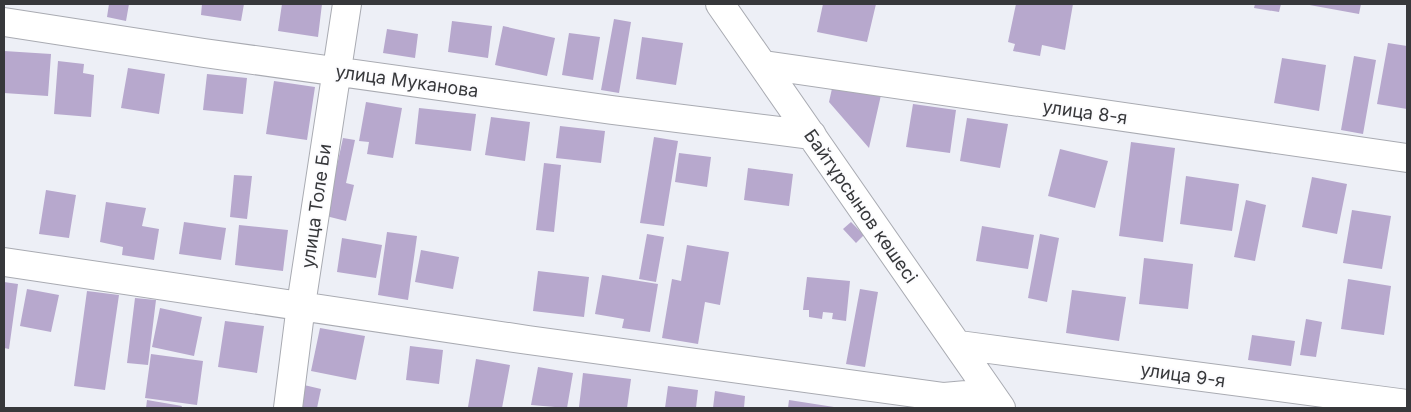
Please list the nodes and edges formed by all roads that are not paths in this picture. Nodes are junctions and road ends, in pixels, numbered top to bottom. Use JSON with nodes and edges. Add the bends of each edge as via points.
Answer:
{"nodes":[{"id":1,"x":347,"y":4,"type":"edge"},
{"id":2,"x":720,"y":4,"type":"edge"},
{"id":3,"x":4,"y":22,"type":"edge"},
{"id":4,"x":764,"y":65,"type":"junction"},
{"id":5,"x":336,"y":71,"type":"junction"},
{"id":6,"x":812,"y":135,"type":"junction"},
{"id":7,"x":1407,"y":158,"type":"edge"},
{"id":8,"x":4,"y":262,"type":"edge"},
{"id":9,"x":301,"y":305,"type":"junction"},
{"id":10,"x":959,"y":345,"type":"junction"},
{"id":11,"x":995,"y":401,"type":"edge"},
{"id":12,"x":1407,"y":404,"type":"edge"},
{"id":13,"x":288,"y":408,"type":"edge"}],
"edges":[{"from":1,"to":5,"type":"street","name":"улица Толе Би"},
{"from":2,"to":4,"type":"street","name":"Байтұрсынов көшесі"},
{"from":3,"to":5,"type":"street","name":"улица Муканова"},
{"from":4,"to":6,"type":"street","name":"Байтұрсынов көшесі"},
{"from":4,"to":7,"type":"street","name":"улица 8-я"},
{"from":5,"to":6,"type":"street","name":"улица Муканова"},
{"from":5,"to":9,"type":"street","name":"улица Толе Би"},
{"from":6,"to":10,"type":"street","name":"Байтұрсынов көшесі"},
{"from":8,"to":9,"type":"street"},
{"from":9,"to":11,"type":"street","via":[[547,343],[944,397]]},
{"from":9,"to":13,"type":"street","name":"улица Толе Би"},
{"from":10,"to":11,"type":"street","name":"Байтұрсынов көшесі"},
{"from":10,"to":12,"type":"street","name":"улица 9-я"}]}
